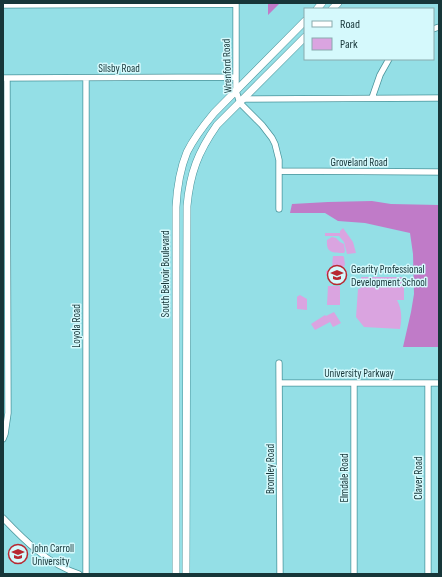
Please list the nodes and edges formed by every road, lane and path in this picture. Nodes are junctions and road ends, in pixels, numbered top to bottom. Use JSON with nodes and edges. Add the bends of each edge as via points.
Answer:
{"nodes":[{"id":1,"x":236,"y":3,"type":"edge"},
{"id":2,"x":3,"y":4,"type":"edge"},
{"id":3,"x":304,"y":22,"type":"edge"},
{"id":4,"x":304,"y":38,"type":"edge"},
{"id":5,"x":388,"y":60,"type":"edge"},
{"id":6,"x":236,"y":77,"type":"junction"},
{"id":7,"x":5,"y":78,"type":"edge"},
{"id":8,"x":86,"y":78,"type":"junction"},
{"id":9,"x":236,"y":91,"type":"junction"},
{"id":10,"x":372,"y":98,"type":"junction"},
{"id":11,"x":439,"y":98,"type":"edge"},
{"id":12,"x":242,"y":101,"type":"junction"},
{"id":13,"x":280,"y":172,"type":"junction"},
{"id":14,"x":439,"y":172,"type":"edge"},
{"id":15,"x":279,"y":209,"type":"dead end"},
{"id":16,"x":176,"y":332,"type":"junction"},
{"id":17,"x":186,"y":332,"type":"junction"},
{"id":18,"x":279,"y":363,"type":"dead end"},
{"id":19,"x":280,"y":383,"type":"junction"},
{"id":20,"x":354,"y":383,"type":"junction"},
{"id":21,"x":428,"y":383,"type":"junction"},
{"id":22,"x":439,"y":383,"type":"edge"},
{"id":23,"x":3,"y":439,"type":"edge"},
{"id":24,"x":3,"y":518,"type":"edge"},
{"id":25,"x":79,"y":574,"type":"edge"},
{"id":26,"x":86,"y":574,"type":"edge"},
{"id":27,"x":176,"y":574,"type":"edge"},
{"id":28,"x":186,"y":574,"type":"edge"},
{"id":29,"x":280,"y":574,"type":"edge"},
{"id":30,"x":354,"y":574,"type":"edge"},
{"id":31,"x":428,"y":574,"type":"edge"}],
"edges":[{"from":1,"to":2,"type":"street"},
{"from":1,"to":6,"type":"street","name":"Wrenford Road"},
{"from":3,"to":9,"type":"street","name":"South Belvoir Boulevard"},
{"from":4,"to":12,"type":"street","name":"South Belvoir Boulevard"},
{"from":5,"to":10,"type":"street"},
{"from":6,"to":8,"type":"street","name":"Silsby Road"},
{"from":6,"to":9,"type":"street","name":"Wrenford Road"},
{"from":7,"to":8,"type":"street","name":"Silsby Road"},
{"from":7,"to":23,"type":"street","via":[[8,413]]},
{"from":8,"to":26,"type":"street","name":"Loyola Road"},
{"from":9,"to":12,"type":"street","name":"Wrenford Road"},
{"from":9,"to":16,"type":"street","name":"South Belvoir Boulevard","via":[[201,129],[188,152],[177,186]]},
{"from":10,"to":11,"type":"street"},
{"from":10,"to":12,"type":"street"},
{"from":12,"to":13,"type":"street","name":"Wrenford Road","via":[[272,138],[279,157]]},
{"from":12,"to":17,"type":"street","name":"South Belvoir Boulevard","via":[[217,125],[208,138],[190,179],[187,206]]},
{"from":13,"to":14,"type":"street","name":"Groveland Road"},
{"from":13,"to":15,"type":"street","name":"Wrenford Road"},
{"from":16,"to":17,"type":"street"},
{"from":16,"to":27,"type":"street","name":"South Belvoir Boulevard"},
{"from":17,"to":28,"type":"street","name":"South Belvoir Boulevard"},
{"from":18,"to":19,"type":"street","name":"Bromley Road"},
{"from":19,"to":20,"type":"street","name":"University Parkway"},
{"from":19,"to":29,"type":"street","name":"Bromley Road"},
{"from":20,"to":21,"type":"street","name":"University Parkway"},
{"from":20,"to":30,"type":"street","name":"Elmdale Road"},
{"from":21,"to":22,"type":"street","name":"University Parkway"},
{"from":21,"to":31,"type":"street","name":"Claver Road"},
{"from":24,"to":25,"type":"street","via":[[22,539],[41,554]]}]}
